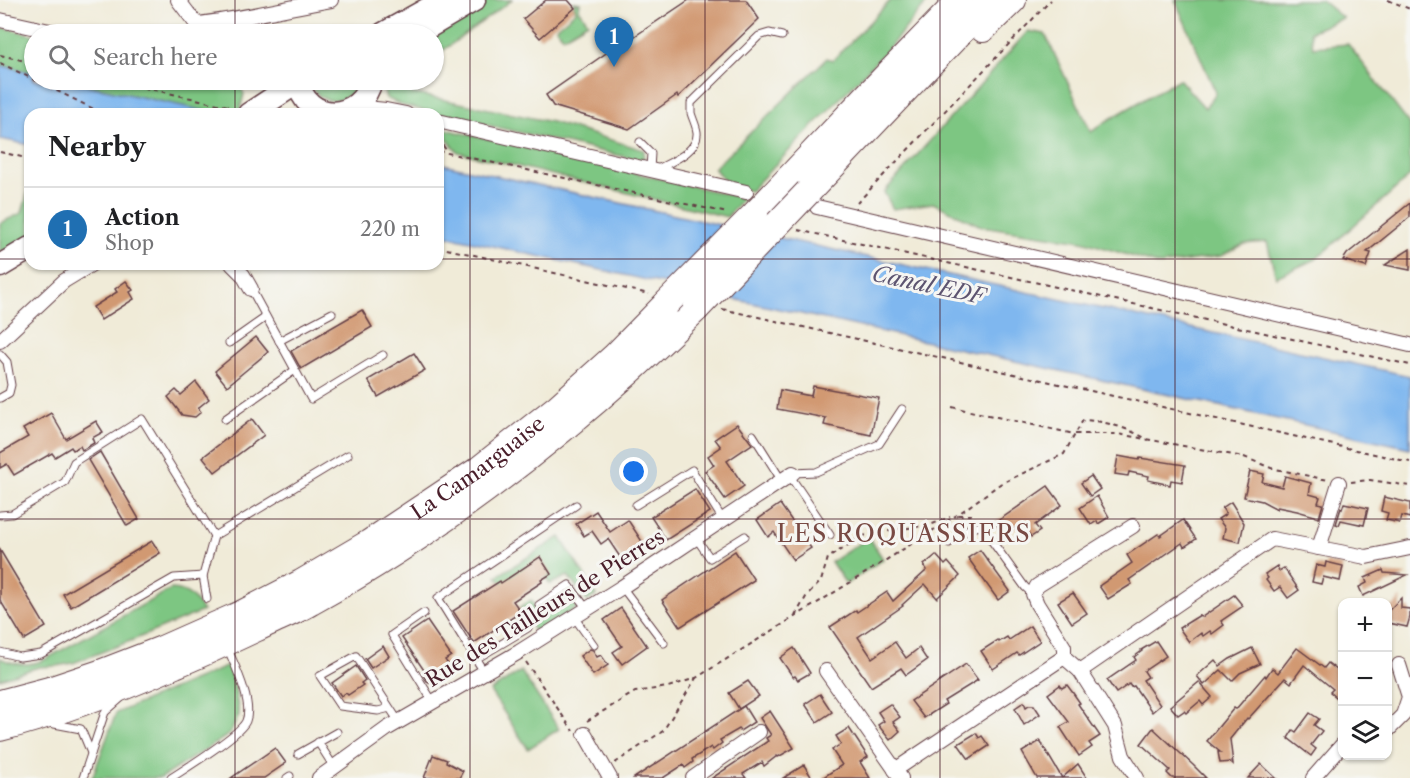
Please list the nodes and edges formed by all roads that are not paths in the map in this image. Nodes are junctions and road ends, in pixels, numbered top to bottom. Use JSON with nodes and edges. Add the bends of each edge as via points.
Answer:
{"nodes":[{"id":1,"x":178,"y":0,"type":"edge"},
{"id":2,"x":331,"y":0,"type":"edge"},
{"id":3,"x":444,"y":0,"type":"edge"},
{"id":4,"x":474,"y":0,"type":"edge"},
{"id":5,"x":937,"y":0,"type":"edge"},
{"id":6,"x":960,"y":0,"type":"edge"},
{"id":7,"x":991,"y":0,"type":"edge"},
{"id":8,"x":1013,"y":0,"type":"edge"},
{"id":9,"x":0,"y":20,"type":"edge"},
{"id":10,"x":196,"y":24,"type":"edge"},
{"id":11,"x":217,"y":24,"type":"edge"},
{"id":12,"x":401,"y":24,"type":"edge"},
{"id":13,"x":432,"y":24,"type":"edge"},
{"id":14,"x":24,"y":25,"type":"edge"},
{"id":15,"x":782,"y":36,"type":"dead end"},
{"id":16,"x":368,"y":90,"type":"edge"},
{"id":17,"x":375,"y":90,"type":"edge"},
{"id":18,"x":864,"y":90,"type":"junction"},
{"id":19,"x":291,"y":97,"type":"edge"},
{"id":20,"x":355,"y":107,"type":"joint"},
{"id":21,"x":251,"y":108,"type":"edge"},
{"id":22,"x":314,"y":108,"type":"edge"},
{"id":23,"x":365,"y":108,"type":"edge"},
{"id":24,"x":385,"y":108,"type":"edge"},
{"id":25,"x":444,"y":122,"type":"edge"},
{"id":26,"x":859,"y":138,"type":"junction"},
{"id":27,"x":640,"y":142,"type":"dead end"},
{"id":28,"x":653,"y":170,"type":"junction"},
{"id":29,"x":812,"y":199,"type":"junction"},
{"id":30,"x":746,"y":208,"type":"junction"},
{"id":31,"x":24,"y":245,"type":"edge"},
{"id":32,"x":24,"y":252,"type":"edge"},
{"id":33,"x":0,"y":259,"type":"edge"},
{"id":34,"x":24,"y":264,"type":"edge"},
{"id":35,"x":0,"y":266,"type":"edge"},
{"id":36,"x":82,"y":270,"type":"edge"},
{"id":37,"x":238,"y":270,"type":"edge"},
{"id":38,"x":0,"y":278,"type":"edge"},
{"id":39,"x":251,"y":289,"type":"joint"},
{"id":40,"x":658,"y":299,"type":"junction"},
{"id":41,"x":332,"y":313,"type":"dead end"},
{"id":42,"x":266,"y":317,"type":"junction"},
{"id":43,"x":0,"y":340,"type":"edge"},
{"id":44,"x":279,"y":341,"type":"junction"},
{"id":45,"x":229,"y":343,"type":"dead end"},
{"id":46,"x":1410,"y":345,"type":"edge"},
{"id":47,"x":0,"y":354,"type":"edge"},
{"id":48,"x":383,"y":355,"type":"dead end"},
{"id":49,"x":295,"y":370,"type":"junction"},
{"id":50,"x":0,"y":398,"type":"edge"},
{"id":51,"x":902,"y":409,"type":"dead end"},
{"id":52,"x":225,"y":419,"type":"dead end"},
{"id":53,"x":753,"y":435,"type":"dead end"},
{"id":54,"x":348,"y":454,"type":"dead end"},
{"id":55,"x":788,"y":476,"type":"junction"},
{"id":56,"x":1339,"y":483,"type":"road end"},
{"id":57,"x":576,"y":505,"type":"dead end"},
{"id":58,"x":636,"y":505,"type":"dead end"},
{"id":59,"x":0,"y":515,"type":"edge"},
{"id":60,"x":723,"y":520,"type":"junction"},
{"id":61,"x":1133,"y":526,"type":"dead end"},
{"id":62,"x":831,"y":535,"type":"dead end"},
{"id":63,"x":214,"y":536,"type":"junction"},
{"id":64,"x":745,"y":536,"type":"dead end"},
{"id":65,"x":696,"y":538,"type":"junction"},
{"id":66,"x":949,"y":543,"type":"dead end"},
{"id":67,"x":1319,"y":548,"type":"junction"},
{"id":68,"x":1410,"y":548,"type":"edge"},
{"id":69,"x":203,"y":576,"type":"junction"},
{"id":70,"x":621,"y":587,"type":"junction"},
{"id":71,"x":1033,"y":594,"type":"junction"},
{"id":72,"x":207,"y":599,"type":"dead end"},
{"id":73,"x":539,"y":605,"type":"dead end"},
{"id":74,"x":586,"y":609,"type":"junction"},
{"id":75,"x":424,"y":613,"type":"dead end"},
{"id":76,"x":574,"y":617,"type":"junction"},
{"id":77,"x":528,"y":628,"type":"dead end"},
{"id":78,"x":664,"y":643,"type":"dead end"},
{"id":79,"x":594,"y":645,"type":"dead end"},
{"id":80,"x":0,"y":652,"type":"edge"},
{"id":81,"x":230,"y":654,"type":"dead end"},
{"id":82,"x":1064,"y":657,"type":"junction"},
{"id":83,"x":476,"y":659,"type":"junction"},
{"id":84,"x":1399,"y":665,"type":"dead end"},
{"id":85,"x":826,"y":671,"type":"dead end"},
{"id":86,"x":1080,"y":671,"type":"junction"},
{"id":87,"x":484,"y":672,"type":"junction"},
{"id":88,"x":141,"y":680,"type":"junction"},
{"id":89,"x":0,"y":694,"type":"edge"},
{"id":90,"x":433,"y":702,"type":"junction"},
{"id":91,"x":0,"y":703,"type":"edge"},
{"id":92,"x":390,"y":708,"type":"junction"},
{"id":93,"x":31,"y":720,"type":"junction"},
{"id":94,"x":399,"y":722,"type":"junction"},
{"id":95,"x":1392,"y":726,"type":"edge"},
{"id":96,"x":0,"y":728,"type":"edge"},
{"id":97,"x":583,"y":729,"type":"road end"},
{"id":98,"x":337,"y":732,"type":"dead end"},
{"id":99,"x":759,"y":732,"type":"dead end"},
{"id":100,"x":318,"y":742,"type":"junction"},
{"id":101,"x":1338,"y":750,"type":"edge"},
{"id":102,"x":92,"y":753,"type":"junction"},
{"id":103,"x":298,"y":754,"type":"dead end"},
{"id":104,"x":334,"y":767,"type":"junction"},
{"id":105,"x":608,"y":774,"type":"edge"},
{"id":106,"x":898,"y":774,"type":"edge"},
{"id":107,"x":83,"y":778,"type":"edge"},
{"id":108,"x":171,"y":778,"type":"edge"},
{"id":109,"x":319,"y":778,"type":"edge"},
{"id":110,"x":693,"y":778,"type":"edge"},
{"id":111,"x":1137,"y":778,"type":"edge"},
{"id":112,"x":1313,"y":778,"type":"edge"}],
"edges":[{"from":1,"to":10,"type":"street"},
{"from":2,"to":11,"type":"street"},
{"from":3,"to":12,"type":"main road"},
{"from":4,"to":13,"type":"main road"},
{"from":5,"to":18,"type":"highway"},
{"from":6,"to":18,"type":"highway"},
{"from":7,"to":26,"type":"highway"},
{"from":8,"to":26,"type":"highway","via":[[964,48]]},
{"from":9,"to":14,"type":"street"},
{"from":15,"to":28,"type":"lane","via":[[759,36],[691,104],[698,136],[693,147]]},
{"from":16,"to":20,"type":"main road"},
{"from":17,"to":24,"type":"street"},
{"from":18,"to":30,"type":"highway","name":"La Camarguaise"},
{"from":19,"to":21,"type":"main road"},
{"from":19,"to":22,"type":"main road"},
{"from":20,"to":23,"type":"street"},
{"from":25,"to":28,"type":"street"},
{"from":26,"to":29,"type":"highway","name":"La Camarguaise"},
{"from":27,"to":28,"type":"lane","via":[[651,153]]},
{"from":28,"to":30,"type":"street"},
{"from":29,"to":46,"type":"street","via":[[847,214]]},
{"from":29,"to":88,"type":"highway","name":"La Camarguaise","bridge":true,"via":[[706,309],[507,474],[440,523],[310,603]]},
{"from":30,"to":40,"type":"highway","name":"La Camarguaise","bridge":true},
{"from":31,"to":33,"type":"street"},
{"from":32,"to":35,"type":"main road"},
{"from":34,"to":38,"type":"main road"},
{"from":36,"to":43,"type":"street","via":[[64,281]]},
{"from":37,"to":39,"type":"street"},
{"from":39,"to":42,"type":"lane"},
{"from":40,"to":89,"type":"highway","via":[[585,370],[512,432],[360,536],[207,619],[77,671]]},
{"from":40,"to":91,"type":"highway","name":"La Camarguaise","via":[[614,357],[540,421],[477,471],[369,543],[241,614],[162,649],[100,673]]},
{"from":41,"to":44,"type":"lane"},
{"from":42,"to":44,"type":"lane"},
{"from":42,"to":45,"type":"lane"},
{"from":44,"to":49,"type":"lane"},
{"from":47,"to":50,"type":"lane","via":[[7,362],[11,385],[9,393]]},
{"from":48,"to":49,"type":"lane","via":[[311,399]]},
{"from":49,"to":52,"type":"lane"},
{"from":51,"to":55,"type":"lane","via":[[879,444],[816,472]]},
{"from":53,"to":55,"type":"lane"},
{"from":54,"to":63,"type":"lane"},
{"from":55,"to":60,"type":"street","name":"Rue des Tailleurs de Pierres"},
{"from":55,"to":62,"type":"lane"},
{"from":56,"to":67,"type":"street"},
{"from":57,"to":83,"type":"lane","via":[[438,598]]},
{"from":58,"to":60,"type":"lane","via":[[692,470]]},
{"from":59,"to":63,"type":"lane","via":[[12,514],[65,482],[74,462],[142,419]]},
{"from":60,"to":65,"type":"street","name":"Rue des Tailleurs de Pierres"},
{"from":61,"to":71,"type":"street","via":[[1037,586]]},
{"from":63,"to":69,"type":"lane"},
{"from":64,"to":65,"type":"lane","via":[[710,558]]},
{"from":65,"to":70,"type":"street","name":"Rue des Tailleurs de Pierres"},
{"from":66,"to":71,"type":"lane","via":[[970,528],[981,526]]},
{"from":67,"to":68,"type":"street","via":[[1366,557]]},
{"from":67,"to":86,"type":"street","via":[[1272,539]]},
{"from":69,"to":72,"type":"lane"},
{"from":69,"to":80,"type":"lane","via":[[174,578],[41,654],[20,657]]},
{"from":70,"to":74,"type":"street","name":"Rue des Tailleurs de Pierres"},
{"from":70,"to":78,"type":"lane"},
{"from":71,"to":82,"type":"street","via":[[1064,647]]},
{"from":73,"to":74,"type":"lane","via":[[569,585]]},
{"from":74,"to":76,"type":"street","name":"Rue des Tailleurs de Pierres"},
{"from":75,"to":90,"type":"lane","via":[[392,635]]},
{"from":76,"to":79,"type":"lane"},
{"from":76,"to":87,"type":"street","name":"Rue des Tailleurs de Pierres"},
{"from":77,"to":83,"type":"lane"},
{"from":81,"to":108,"type":"lane","via":[[248,701],[246,721],[236,733]]},
{"from":82,"to":86,"type":"street"},
{"from":82,"to":106,"type":"street"},
{"from":83,"to":87,"type":"lane"},
{"from":84,"to":95,"type":"street","via":[[1409,697],[1403,715]]},
{"from":85,"to":106,"type":"street"},
{"from":86,"to":111,"type":"street","via":[[1115,726],[1123,756]]},
{"from":87,"to":90,"type":"street","name":"Rue des Tailleurs de Pierres"},
{"from":88,"to":93,"type":"highway","name":"La Camarguaise"},
{"from":88,"to":102,"type":"lane","via":[[105,712]]},
{"from":90,"to":94,"type":"street","name":"Rue des Tailleurs de Pierres"},
{"from":92,"to":92,"type":"lane","via":[[356,656],[320,676],[339,706],[378,711]]},
{"from":92,"to":94,"type":"lane"},
{"from":93,"to":96,"type":"highway","name":"La Camarguaise"},
{"from":93,"to":102,"type":"lane","via":[[81,729]]},
{"from":94,"to":104,"type":"street","name":"Rue des Tailleurs de Pierres"},
{"from":97,"to":105,"type":"street"},
{"from":98,"to":100,"type":"lane"},
{"from":99,"to":110,"type":"street"},
{"from":100,"to":103,"type":"lane"},
{"from":100,"to":104,"type":"lane"},
{"from":101,"to":112,"type":"street"},
{"from":102,"to":107,"type":"lane"},
{"from":104,"to":109,"type":"street","name":"Rue des Tailleurs de Pierres"}]}
